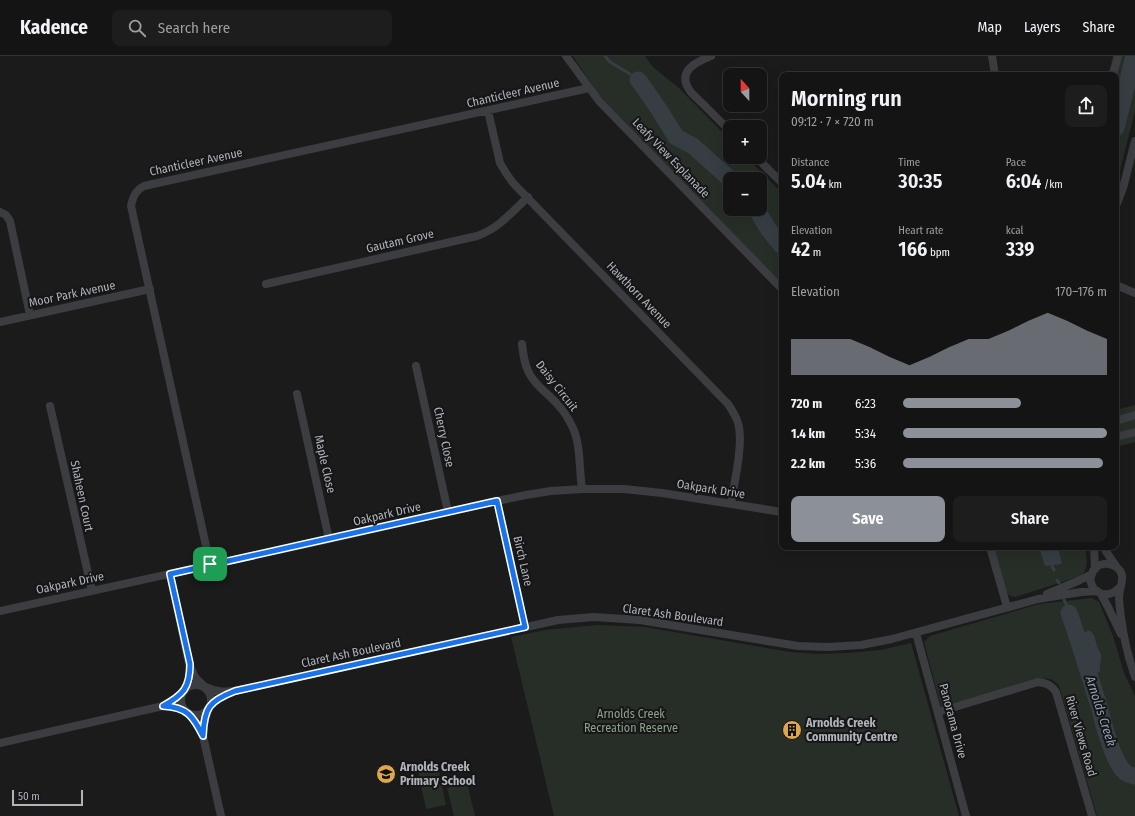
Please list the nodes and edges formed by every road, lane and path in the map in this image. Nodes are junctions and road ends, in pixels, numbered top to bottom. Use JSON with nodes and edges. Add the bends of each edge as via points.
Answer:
{"nodes":[{"id":1,"x":566,"y":56,"type":"edge"},
{"id":2,"x":711,"y":56,"type":"edge"},
{"id":3,"x":992,"y":56,"type":"edge"},
{"id":4,"x":1118,"y":56,"type":"edge"},
{"id":5,"x":995,"y":72,"type":"edge"},
{"id":6,"x":1114,"y":72,"type":"edge"},
{"id":7,"x":589,"y":88,"type":"junction"},
{"id":8,"x":488,"y":111,"type":"junction"},
{"id":9,"x":723,"y":124,"type":"edge"},
{"id":10,"x":1135,"y":141,"type":"edge"},
{"id":11,"x":1133,"y":159,"type":"edge"},
{"id":12,"x":763,"y":164,"type":"edge"},
{"id":13,"x":779,"y":180,"type":"edge"},
{"id":14,"x":528,"y":197,"type":"junction"},
{"id":15,"x":1119,"y":198,"type":"edge"},
{"id":16,"x":0,"y":212,"type":"edge"},
{"id":17,"x":266,"y":284,"type":"dead end"},
{"id":18,"x":779,"y":285,"type":"edge"},
{"id":19,"x":1119,"y":286,"type":"edge"},
{"id":20,"x":150,"y":289,"type":"junction"},
{"id":21,"x":1135,"y":293,"type":"edge"},
{"id":22,"x":30,"y":315,"type":"junction"},
{"id":23,"x":0,"y":322,"type":"edge"},
{"id":24,"x":522,"y":344,"type":"dead end"},
{"id":25,"x":416,"y":366,"type":"dead end"},
{"id":26,"x":297,"y":394,"type":"dead end"},
{"id":27,"x":50,"y":406,"type":"dead end"},
{"id":28,"x":1135,"y":415,"type":"edge"},
{"id":29,"x":1119,"y":420,"type":"edge"},
{"id":30,"x":1135,"y":432,"type":"edge"},
{"id":31,"x":1119,"y":436,"type":"edge"},
{"id":32,"x":582,"y":489,"type":"junction"},
{"id":33,"x":497,"y":501,"type":"junction"},
{"id":34,"x":730,"y":504,"type":"junction"},
{"id":35,"x":448,"y":512,"type":"junction"},
{"id":36,"x":779,"y":512,"type":"edge"},
{"id":37,"x":329,"y":539,"type":"junction"},
{"id":38,"x":991,"y":550,"type":"edge"},
{"id":39,"x":1094,"y":550,"type":"edge"},
{"id":40,"x":1105,"y":550,"type":"edge"},
{"id":41,"x":210,"y":564,"type":"junction"},
{"id":42,"x":1116,"y":567,"type":"junction"},
{"id":43,"x":1093,"y":572,"type":"junction"},
{"id":44,"x":170,"y":574,"type":"junction"},
{"id":45,"x":1120,"y":587,"type":"junction"},
{"id":46,"x":92,"y":591,"type":"junction"},
{"id":47,"x":1099,"y":592,"type":"junction"},
{"id":48,"x":1038,"y":599,"type":"junction"},
{"id":49,"x":1007,"y":607,"type":"junction"},
{"id":50,"x":0,"y":611,"type":"edge"},
{"id":51,"x":525,"y":627,"type":"junction"},
{"id":52,"x":916,"y":633,"type":"junction"},
{"id":53,"x":1125,"y":644,"type":"junction"},
{"id":54,"x":190,"y":664,"type":"junction"},
{"id":55,"x":1135,"y":677,"type":"edge"},
{"id":56,"x":205,"y":686,"type":"junction"},
{"id":57,"x":235,"y":691,"type":"junction"},
{"id":58,"x":182,"y":693,"type":"junction"},
{"id":59,"x":163,"y":706,"type":"junction"},
{"id":60,"x":209,"y":707,"type":"junction"},
{"id":61,"x":187,"y":712,"type":"junction"},
{"id":62,"x":938,"y":712,"type":"junction"},
{"id":63,"x":203,"y":736,"type":"junction"},
{"id":64,"x":0,"y":743,"type":"edge"},
{"id":65,"x":221,"y":816,"type":"edge"},
{"id":66,"x":966,"y":816,"type":"edge"},
{"id":67,"x":1092,"y":816,"type":"edge"}],
"edges":[{"from":1,"to":7,"type":"street","name":"Leafy View Esplanade"},
{"from":2,"to":9,"type":"street","via":[[694,63],[687,71],[686,78],[691,92]]},
{"from":3,"to":5,"type":"street"},
{"from":4,"to":6,"type":"street"},
{"from":7,"to":8,"type":"street","name":"Chanticleer Avenue"},
{"from":7,"to":18,"type":"street","name":"Leafy View Esplanade"},
{"from":8,"to":14,"type":"street","name":"Hawthorn Avenue","via":[[500,164]]},
{"from":8,"to":20,"type":"street","name":"Chanticleer Avenue","via":[[144,186],[134,194],[131,206]]},
{"from":10,"to":11,"type":"street"},
{"from":11,"to":15,"type":"street"},
{"from":12,"to":13,"type":"street"},
{"from":14,"to":17,"type":"street","name":"Gautam Grove","via":[[496,227],[477,236]]},
{"from":14,"to":34,"type":"street","name":"Hawthorn Avenue","via":[[735,414],[740,435]]},
{"from":16,"to":22,"type":"street","via":[[10,221]]},
{"from":19,"to":21,"type":"street"},
{"from":20,"to":22,"type":"street","name":"Moor Park Avenue"},
{"from":20,"to":41,"type":"street","name":"Chanticleer Avenue"},
{"from":22,"to":23,"type":"street","name":"Moor Park Avenue"},
{"from":24,"to":32,"type":"street","name":"Daisy Circuit","via":[[528,373],[559,405],[573,428]]},
{"from":25,"to":35,"type":"street","name":"Cherry Close"},
{"from":26,"to":37,"type":"street","name":"Maple Close"},
{"from":27,"to":46,"type":"street","name":"Shaheen Court"},
{"from":28,"to":29,"type":"street"},
{"from":30,"to":31,"type":"street"},
{"from":32,"to":33,"type":"street","name":"Oakpark Drive","via":[[551,491]]},
{"from":32,"to":34,"type":"street","name":"Oakpark Drive","via":[[655,492]]},
{"from":33,"to":35,"type":"street","name":"Oakpark Drive"},
{"from":33,"to":51,"type":"street","name":"Birch Lane"},
{"from":34,"to":36,"type":"street","name":"Oakpark Drive"},
{"from":35,"to":37,"type":"street","name":"Oakpark Drive"},
{"from":37,"to":41,"type":"street","name":"Oakpark Drive"},
{"from":38,"to":49,"type":"street"},
{"from":39,"to":43,"type":"street"},
{"from":40,"to":42,"type":"street"},
{"from":41,"to":44,"type":"street","name":"Oakpark Drive"},
{"from":42,"to":43,"type":"street","via":[[1107,563],[1101,564]]},
{"from":42,"to":45,"type":"street","via":[[1122,576]]},
{"from":43,"to":47,"type":"street","via":[[1091,582]]},
{"from":43,"to":48,"type":"street","name":"Claret Ash Boulevard"},
{"from":44,"to":46,"type":"street","name":"Oakpark Drive"},
{"from":44,"to":54,"type":"street"},
{"from":45,"to":47,"type":"street","via":[[1112,594]]},
{"from":45,"to":53,"type":"street","via":[[1120,610]]},
{"from":46,"to":50,"type":"street","name":"Oakpark Drive"},
{"from":47,"to":48,"type":"street","name":"Claret Ash Boulevard","via":[[1081,592]]},
{"from":47,"to":53,"type":"street"},
{"from":48,"to":49,"type":"street","name":"Claret Ash Boulevard"},
{"from":49,"to":52,"type":"street","name":"Claret Ash Boulevard"},
{"from":51,"to":52,"type":"street","name":"Claret Ash Boulevard","via":[[558,620],[640,620],[798,646],[828,647],[861,645]]},
{"from":51,"to":57,"type":"street","name":"Claret Ash Boulevard"},
{"from":52,"to":62,"type":"street","name":"Panorama Drive"},
{"from":53,"to":55,"type":"street"},
{"from":54,"to":56,"type":"street","via":[[195,677]]},
{"from":54,"to":58,"type":"street"},
{"from":56,"to":57,"type":"street","name":"Claret Ash Boulevard","via":[[219,692]]},
{"from":56,"to":58,"type":"street","via":[[197,684]]},
{"from":56,"to":60,"type":"street","via":[[212,699]]},
{"from":57,"to":60,"type":"street","name":"Claret Ash Boulevard","via":[[219,698]]},
{"from":58,"to":59,"type":"street"},
{"from":58,"to":61,"type":"street","via":[[182,704]]},
{"from":59,"to":61,"type":"street"},
{"from":59,"to":64,"type":"street"},
{"from":60,"to":61,"type":"street","via":[[201,715]]},
{"from":60,"to":63,"type":"street"},
{"from":61,"to":63,"type":"street"},
{"from":62,"to":66,"type":"street","name":"Panorama Drive"},
{"from":62,"to":67,"type":"street","name":"River Views Road","via":[[1038,682],[1052,686],[1056,692]]},
{"from":63,"to":65,"type":"street"}]}
